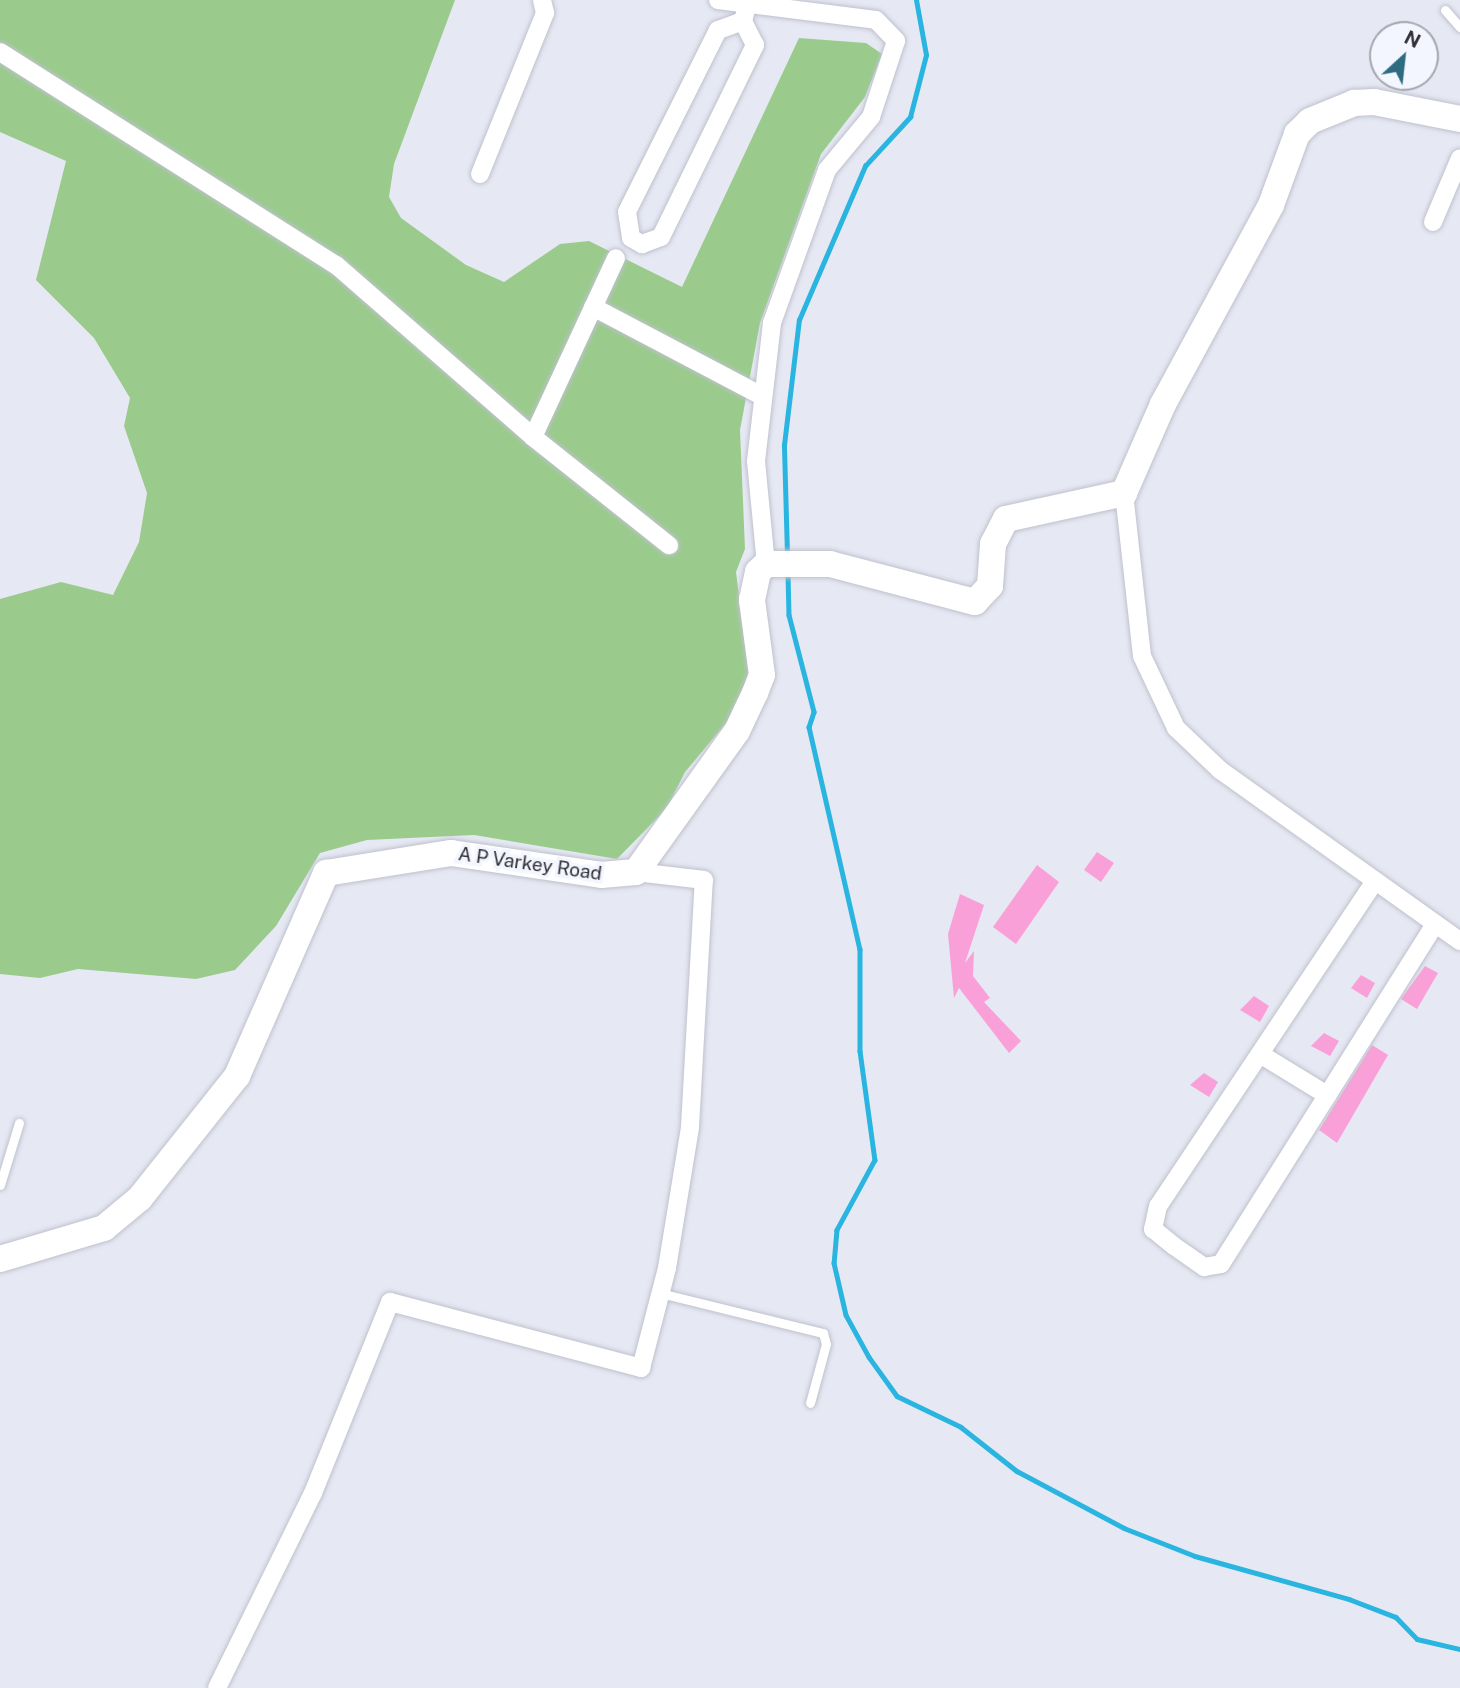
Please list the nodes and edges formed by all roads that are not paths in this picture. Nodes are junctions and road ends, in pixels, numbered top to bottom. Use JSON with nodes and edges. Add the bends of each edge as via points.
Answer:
{"nodes":[{"id":1,"x":542,"y":0,"type":"edge"},
{"id":2,"x":718,"y":0,"type":"edge"},
{"id":3,"x":1445,"y":10,"type":"dead end"},
{"id":4,"x":745,"y":14,"type":"junction"},
{"id":5,"x":1460,"y":27,"type":"edge"},
{"id":6,"x":0,"y":52,"type":"edge"},
{"id":7,"x":1460,"y":119,"type":"edge"},
{"id":8,"x":1460,"y":158,"type":"edge"},
{"id":9,"x":480,"y":174,"type":"dead end"},
{"id":10,"x":1433,"y":222,"type":"dead end"},
{"id":11,"x":616,"y":258,"type":"dead end"},
{"id":12,"x":593,"y":307,"type":"junction"},
{"id":13,"x":762,"y":396,"type":"junction"},
{"id":14,"x":533,"y":437,"type":"junction"},
{"id":15,"x":1124,"y":493,"type":"junction"},
{"id":16,"x":669,"y":545,"type":"dead end"},
{"id":17,"x":776,"y":567,"type":"junction"},
{"id":18,"x":636,"y":872,"type":"junction"},
{"id":19,"x":1376,"y":881,"type":"junction"},
{"id":20,"x":1435,"y":924,"type":"junction"},
{"id":21,"x":1460,"y":941,"type":"edge"},
{"id":22,"x":1260,"y":1054,"type":"junction"},
{"id":23,"x":1327,"y":1095,"type":"junction"},
{"id":24,"x":19,"y":1123,"type":"dead end"},
{"id":25,"x":0,"y":1185,"type":"edge"},
{"id":26,"x":0,"y":1259,"type":"edge"},
{"id":27,"x":660,"y":1293,"type":"junction"},
{"id":28,"x":810,"y":1403,"type":"dead end"},
{"id":29,"x":217,"y":1688,"type":"edge"}],
"edges":[{"from":1,"to":9,"type":"street","via":[[545,13]]},
{"from":2,"to":4,"type":"street"},
{"from":3,"to":5,"type":"lane"},
{"from":4,"to":4,"type":"street","via":[[755,45],[662,237],[642,244],[631,238],[627,212],[718,30]]},
{"from":4,"to":13,"type":"street","via":[[876,20],[896,41],[871,117],[827,170],[772,323]]},
{"from":6,"to":14,"type":"street","via":[[336,265]]},
{"from":7,"to":15,"type":"street","via":[[1398,104],[1354,103],[1310,121],[1297,134],[1271,205],[1163,404]]},
{"from":8,"to":10,"type":"street"},
{"from":11,"to":12,"type":"street"},
{"from":12,"to":13,"type":"street"},
{"from":12,"to":14,"type":"street"},
{"from":13,"to":17,"type":"street","via":[[757,508]]},
{"from":14,"to":16,"type":"street"},
{"from":15,"to":17,"type":"street","via":[[1006,519],[993,544],[989,586],[975,602],[860,570]]},
{"from":15,"to":19,"type":"street","via":[[1142,656],[1176,728],[1220,771]]},
{"from":17,"to":18,"type":"street","via":[[752,600],[762,675],[755,693],[737,731]]},
{"from":18,"to":26,"type":"street","name":"A P Varkey Road","via":[[601,876],[451,852],[326,873],[237,1076],[140,1198],[104,1228]]},
{"from":18,"to":27,"type":"street","via":[[704,880],[690,1127]]},
{"from":19,"to":20,"type":"street"},
{"from":19,"to":22,"type":"street"},
{"from":20,"to":21,"type":"street"},
{"from":20,"to":23,"type":"street"},
{"from":22,"to":23,"type":"street"},
{"from":22,"to":23,"type":"street","via":[[1158,1206],[1153,1228],[1204,1266],[1221,1264]]},
{"from":24,"to":25,"type":"lane"},
{"from":27,"to":28,"type":"lane","via":[[822,1333],[826,1344]]},
{"from":27,"to":29,"type":"street","via":[[641,1368],[390,1302],[313,1493]]}]}
